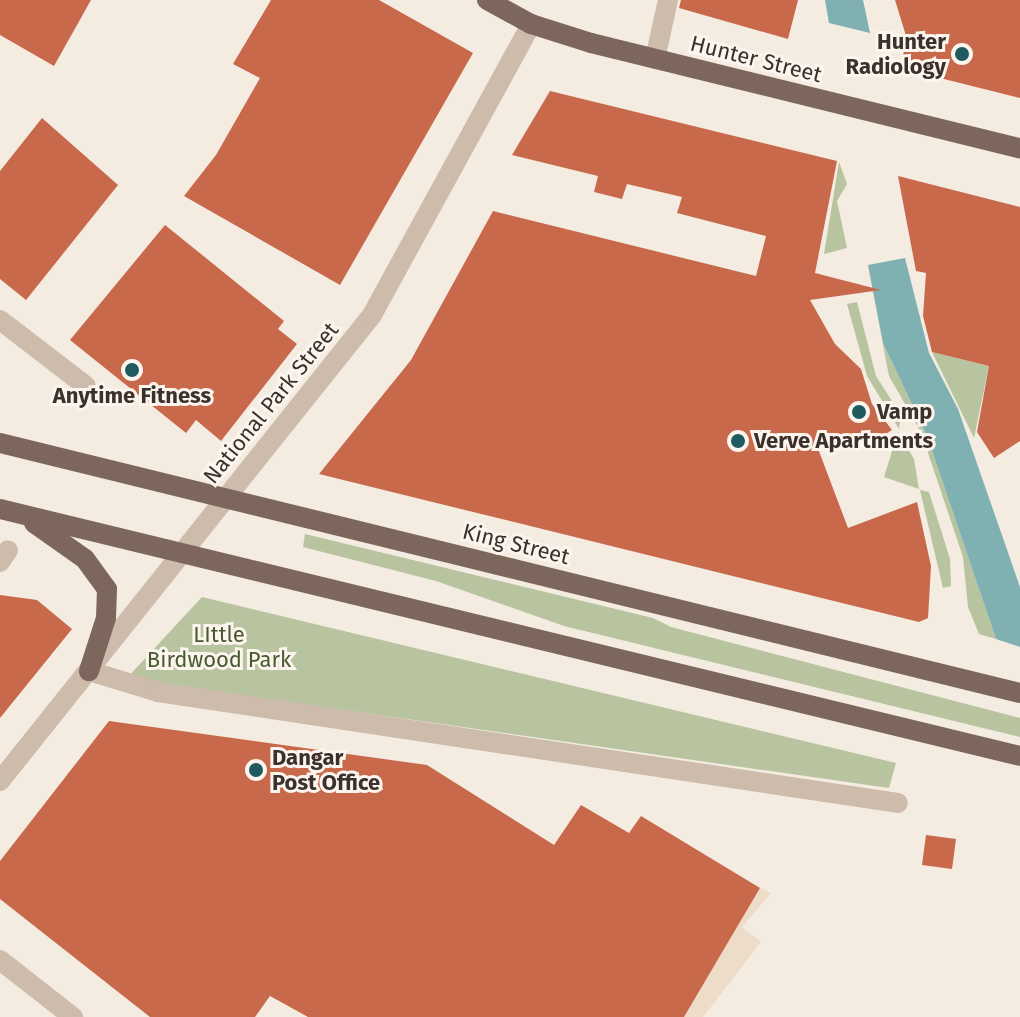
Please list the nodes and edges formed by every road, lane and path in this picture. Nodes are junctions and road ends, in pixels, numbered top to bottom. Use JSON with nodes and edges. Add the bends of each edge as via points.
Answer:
{"nodes":[{"id":1,"x":487,"y":0,"type":"edge"},
{"id":2,"x":668,"y":0,"type":"edge"},
{"id":3,"x":531,"y":24,"type":"junction"},
{"id":4,"x":655,"y":59,"type":"junction"},
{"id":5,"x":1020,"y":148,"type":"edge"},
{"id":6,"x":0,"y":320,"type":"edge"},
{"id":7,"x":86,"y":386,"type":"dead end"},
{"id":8,"x":0,"y":443,"type":"edge"},
{"id":9,"x":228,"y":496,"type":"junction"},
{"id":10,"x":8,"y":511,"type":"edge"},
{"id":11,"x":183,"y":551,"type":"junction"},
{"id":12,"x":89,"y":671,"type":"junction"},
{"id":13,"x":1020,"y":693,"type":"edge"},
{"id":14,"x":1020,"y":756,"type":"edge"},
{"id":15,"x":0,"y":781,"type":"edge"},
{"id":16,"x":898,"y":803,"type":"dead end"},
{"id":17,"x":0,"y":960,"type":"edge"},
{"id":18,"x":73,"y":1017,"type":"edge"}],
"edges":[{"from":1,"to":3,"type":"main road","name":"Hunter Street"},
{"from":2,"to":4,"type":"street"},
{"from":3,"to":4,"type":"main road","name":"Hunter Street"},
{"from":3,"to":9,"type":"street","name":"National Park Street","via":[[372,315]]},
{"from":4,"to":5,"type":"main road","name":"Hunter Street"},
{"from":6,"to":7,"type":"street"},
{"from":8,"to":9,"type":"main road","name":"King Street"},
{"from":9,"to":11,"type":"street","name":"National Park Street"},
{"from":9,"to":13,"type":"main road","name":"King Street"},
{"from":10,"to":11,"type":"main road"},
{"from":10,"to":12,"type":"main road","via":[[64,541],[107,589],[106,618]]},
{"from":11,"to":12,"type":"street","name":"National Park Street"},
{"from":11,"to":14,"type":"main road"},
{"from":12,"to":15,"type":"street","name":"National Park Street"},
{"from":12,"to":16,"type":"street","via":[[158,692]]},
{"from":17,"to":18,"type":"street"}]}
